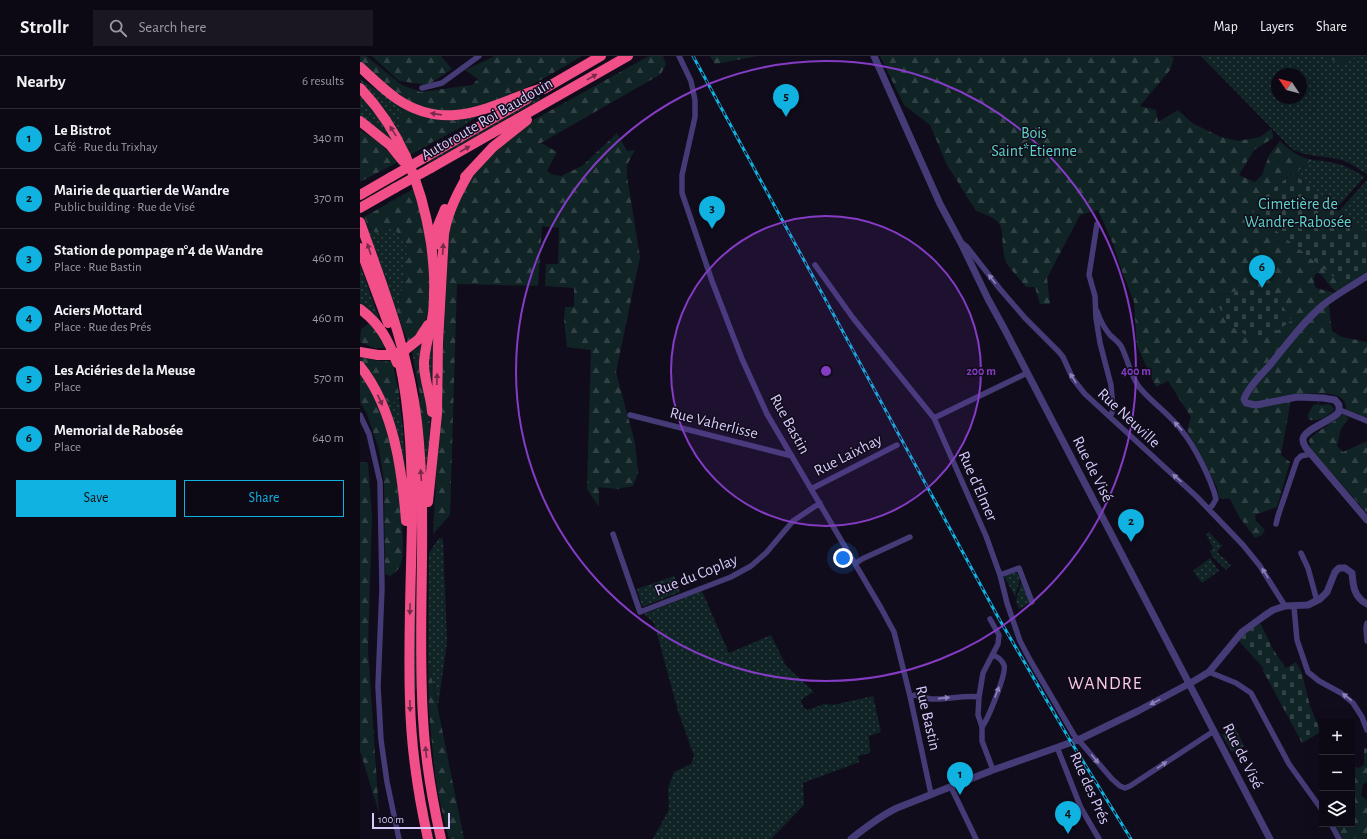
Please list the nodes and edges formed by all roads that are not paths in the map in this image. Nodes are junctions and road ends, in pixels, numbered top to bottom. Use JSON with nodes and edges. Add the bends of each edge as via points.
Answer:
{"nodes":[{"id":1,"x":479,"y":56,"type":"edge"},
{"id":2,"x":601,"y":56,"type":"edge"},
{"id":3,"x":628,"y":56,"type":"edge"},
{"id":4,"x":679,"y":56,"type":"edge"},
{"id":5,"x":874,"y":56,"type":"edge"},
{"id":6,"x":360,"y":67,"type":"edge"},
{"id":7,"x":360,"y":74,"type":"edge"},
{"id":8,"x":549,"y":86,"type":"junction"},
{"id":9,"x":360,"y":88,"type":"edge"},
{"id":10,"x":422,"y":88,"type":"dead end"},
{"id":11,"x":385,"y":90,"type":"junction"},
{"id":12,"x":558,"y":96,"type":"junction"},
{"id":13,"x":360,"y":121,"type":"edge"},
{"id":14,"x":469,"y":173,"type":"junction"},
{"id":15,"x":360,"y":195,"type":"edge"},
{"id":16,"x":423,"y":206,"type":"junction"},
{"id":17,"x":360,"y":208,"type":"edge"},
{"id":18,"x":360,"y":222,"type":"edge"},
{"id":19,"x":1097,"y":224,"type":"dead end"},
{"id":20,"x":961,"y":243,"type":"junction"},
{"id":21,"x":360,"y":248,"type":"edge"},
{"id":22,"x":433,"y":261,"type":"junction"},
{"id":23,"x":815,"y":265,"type":"dead end"},
{"id":24,"x":1367,"y":276,"type":"edge"},
{"id":25,"x":434,"y":299,"type":"junction"},
{"id":26,"x":360,"y":309,"type":"edge"},
{"id":27,"x":1097,"y":311,"type":"junction"},
{"id":28,"x":360,"y":348,"type":"edge"},
{"id":29,"x":360,"y":352,"type":"edge"},
{"id":30,"x":375,"y":354,"type":"junction"},
{"id":31,"x":360,"y":366,"type":"edge"},
{"id":32,"x":1027,"y":373,"type":"junction"},
{"id":33,"x":402,"y":378,"type":"junction"},
{"id":34,"x":1340,"y":410,"type":"junction"},
{"id":35,"x":360,"y":415,"type":"edge"},
{"id":36,"x":630,"y":415,"type":"dead end"},
{"id":37,"x":1110,"y":417,"type":"junction"},
{"id":38,"x":934,"y":418,"type":"junction"},
{"id":39,"x":1367,"y":421,"type":"edge"},
{"id":40,"x":434,"y":432,"type":"junction"},
{"id":41,"x":897,"y":445,"type":"dead end"},
{"id":42,"x":1311,"y":454,"type":"junction"},
{"id":43,"x":792,"y":456,"type":"junction"},
{"id":44,"x":811,"y":489,"type":"junction"},
{"id":45,"x":820,"y":503,"type":"junction"},
{"id":46,"x":1209,"y":508,"type":"junction"},
{"id":47,"x":1367,"y":520,"type":"edge"},
{"id":48,"x":1276,"y":524,"type":"dead end"},
{"id":49,"x":613,"y":534,"type":"dead end"},
{"id":50,"x":910,"y":537,"type":"dead end"},
{"id":51,"x":423,"y":543,"type":"junction"},
{"id":52,"x":1301,"y":552,"type":"dead end"},
{"id":53,"x":411,"y":555,"type":"junction"},
{"id":54,"x":855,"y":564,"type":"junction"},
{"id":55,"x":1000,"y":575,"type":"junction"},
{"id":56,"x":1317,"y":601,"type":"junction"},
{"id":57,"x":1032,"y":602,"type":"dead end"},
{"id":58,"x":1367,"y":604,"type":"edge"},
{"id":59,"x":1285,"y":606,"type":"junction"},
{"id":60,"x":1294,"y":607,"type":"junction"},
{"id":61,"x":990,"y":619,"type":"dead end"},
{"id":62,"x":1367,"y":623,"type":"edge"},
{"id":63,"x":1367,"y":641,"type":"edge"},
{"id":64,"x":992,"y":655,"type":"junction"},
{"id":65,"x":1209,"y":672,"type":"junction"},
{"id":66,"x":1189,"y":684,"type":"junction"},
{"id":67,"x":910,"y":696,"type":"junction"},
{"id":68,"x":979,"y":697,"type":"junction"},
{"id":69,"x":982,"y":727,"type":"junction"},
{"id":70,"x":1367,"y":730,"type":"edge"},
{"id":71,"x":1214,"y":731,"type":"junction"},
{"id":72,"x":1078,"y":740,"type":"junction"},
{"id":73,"x":1057,"y":747,"type":"junction"},
{"id":74,"x":993,"y":770,"type":"junction"},
{"id":75,"x":950,"y":787,"type":"junction"},
{"id":76,"x":931,"y":794,"type":"junction"},
{"id":77,"x":1319,"y":806,"type":"edge"},
{"id":78,"x":1333,"y":827,"type":"edge"},
{"id":79,"x":399,"y":839,"type":"edge"},
{"id":80,"x":428,"y":839,"type":"edge"},
{"id":81,"x":441,"y":839,"type":"edge"},
{"id":82,"x":851,"y":839,"type":"edge"},
{"id":83,"x":976,"y":839,"type":"edge"},
{"id":84,"x":1099,"y":839,"type":"edge"},
{"id":85,"x":1270,"y":839,"type":"edge"},
{"id":86,"x":1339,"y":839,"type":"edge"}],
"edges":[{"from":1,"to":10,"type":"street","via":[[442,83]]},
{"from":2,"to":8,"type":"highway","name":"Autoroute Roi Baudouin"},
{"from":12,"to":3,"type":"highway","name":"Autoroute Roi Baudouin","one_way":true},
{"from":4,"to":43,"type":"street","name":"Rue Bastin","via":[[691,81],[695,100],[695,117],[682,175],[682,193],[742,359],[767,414]]},
{"from":5,"to":20,"type":"street","name":"Rue de Visé","via":[[940,204]]},
{"from":6,"to":11,"type":"highway"},
{"from":7,"to":11,"type":"highway"},
{"from":8,"to":11,"type":"highway","one_way":true,"via":[[484,110],[451,115],[417,109],[401,102]]},
{"from":8,"to":15,"type":"highway","name":"Autoroute Roi Baudouin","bridge":true},
{"from":16,"to":9,"type":"highway","one_way":true,"via":[[418,186],[399,141]]},
{"from":12,"to":14,"type":"highway","via":[[506,135]]},
{"from":17,"to":12,"type":"highway","name":"Autoroute Roi Baudouin","one_way":true,"bridge":true},
{"from":13,"to":16,"type":"highway","via":[[397,152]]},
{"from":14,"to":22,"type":"highway","via":[[441,216]]},
{"from":40,"to":14,"type":"highway","one_way":true,"via":[[437,414],[444,234],[454,201]]},
{"from":16,"to":22,"type":"highway"},
{"from":51,"to":18,"type":"highway","one_way":true,"via":[[417,423],[409,374]]},
{"from":19,"to":27,"type":"street","via":[[1089,275]]},
{"from":20,"to":32,"type":"street","name":"Rue de Visé"},
{"from":37,"to":20,"type":"street","name":"Rue Neuville","one_way":true,"via":[[1085,394],[1073,379],[1059,352],[1025,318]]},
{"from":21,"to":33,"type":"highway","via":[[393,338]]},
{"from":22,"to":25,"type":"highway"},
{"from":23,"to":38,"type":"street","name":"Rue d'Elmer","via":[[853,318]]},
{"from":24,"to":34,"type":"street","via":[[1323,306],[1301,327],[1244,399],[1246,403],[1256,405],[1297,398],[1323,398],[1335,400]]},
{"from":25,"to":30,"type":"highway","bridge":true,"via":[[426,328],[414,344],[396,354]]},
{"from":25,"to":40,"type":"highway","via":[[424,363]]},
{"from":26,"to":33,"type":"highway","via":[[383,332]]},
{"from":27,"to":37,"type":"street","via":[[1100,343],[1111,385],[1113,410]]},
{"from":46,"to":27,"type":"street","one_way":true,"via":[[1216,499],[1214,488],[1190,442],[1182,430],[1138,385],[1122,347],[1102,324]]},
{"from":28,"to":30,"type":"highway"},
{"from":29,"to":30,"type":"highway"},
{"from":31,"to":53,"type":"highway","one_way":true,"via":[[379,397],[394,440]]},
{"from":32,"to":38,"type":"street"},
{"from":32,"to":66,"type":"street","name":"Rue de Visé"},
{"from":33,"to":53,"type":"highway","via":[[411,450]]},
{"from":34,"to":39,"type":"street"},
{"from":34,"to":42,"type":"street","via":[[1336,416],[1303,436],[1303,442]]},
{"from":35,"to":79,"type":"street","via":[[369,434],[380,482],[382,588],[378,686],[387,782]]},
{"from":36,"to":43,"type":"street","name":"Rue Vaherlisse"},
{"from":46,"to":37,"type":"street","name":"Rue Neuville","one_way":true},
{"from":38,"to":55,"type":"street","name":"Rue d'Elmer","via":[[986,536]]},
{"from":40,"to":51,"type":"highway"},
{"from":41,"to":44,"type":"street","name":"Rue Laixhay"},
{"from":42,"to":47,"type":"street"},
{"from":42,"to":48,"type":"street","via":[[1301,456],[1297,460]]},
{"from":43,"to":44,"type":"street","name":"Rue Bastin"},
{"from":44,"to":45,"type":"street","name":"Rue Bastin"},
{"from":45,"to":49,"type":"street","name":"Rue du Coplay","via":[[793,521],[766,553],[751,566],[732,577],[640,612]]},
{"from":45,"to":54,"type":"street","name":"Rue Bastin"},
{"from":59,"to":46,"type":"street","name":"Rue Neuville","one_way":true,"via":[[1251,553]]},
{"from":50,"to":54,"type":"street"},
{"from":81,"to":51,"type":"highway","one_way":true,"via":[[431,791],[423,718]]},
{"from":52,"to":56,"type":"street"},
{"from":53,"to":80,"type":"highway","one_way":true,"via":[[410,718],[416,775]]},
{"from":54,"to":67,"type":"street","name":"Rue Bastin","via":[[894,632]]},
{"from":55,"to":57,"type":"street","via":[[1019,568]]},
{"from":55,"to":72,"type":"street","name":"Rue d'Elmer","via":[[1020,641]]},
{"from":56,"to":58,"type":"street","via":[[1327,592],[1336,570],[1342,568],[1352,573],[1355,594]]},
{"from":56,"to":60,"type":"street"},
{"from":59,"to":60,"type":"street"},
{"from":59,"to":65,"type":"street","via":[[1273,610],[1247,628]]},
{"from":70,"to":60,"type":"street","one_way":true,"via":[[1353,703],[1308,672],[1296,640]]},
{"from":61,"to":64,"type":"street","via":[[999,635],[998,644]]},
{"from":62,"to":63,"type":"street"},
{"from":64,"to":68,"type":"street","via":[[983,673]]},
{"from":69,"to":64,"type":"street","one_way":true,"via":[[1002,679],[1004,667],[1004,664]]},
{"from":65,"to":66,"type":"street"},
{"from":65,"to":77,"type":"street","via":[[1236,683],[1251,693],[1289,764]]},
{"from":66,"to":71,"type":"street","name":"Rue de Visé"},
{"from":66,"to":72,"type":"street","one_way":true},
{"from":67,"to":68,"type":"street","one_way":true,"via":[[913,694],[932,699]]},
{"from":67,"to":76,"type":"street","name":"Rue Bastin"},
{"from":68,"to":69,"type":"street","via":[[978,715]]},
{"from":69,"to":74,"type":"street","via":[[982,741]]},
{"from":72,"to":71,"type":"street","name":"Rue d'Elmer","one_way":true,"via":[[1112,780],[1125,788]]},
{"from":71,"to":85,"type":"street","name":"Rue de Visé"},
{"from":72,"to":73,"type":"street"},
{"from":73,"to":74,"type":"street"},
{"from":73,"to":84,"type":"street","name":"Rue des Prés","via":[[1081,808]]},
{"from":74,"to":75,"type":"street"},
{"from":75,"to":76,"type":"street"},
{"from":75,"to":83,"type":"street"},
{"from":76,"to":82,"type":"street","via":[[887,812]]},
{"from":78,"to":86,"type":"street"}]}
